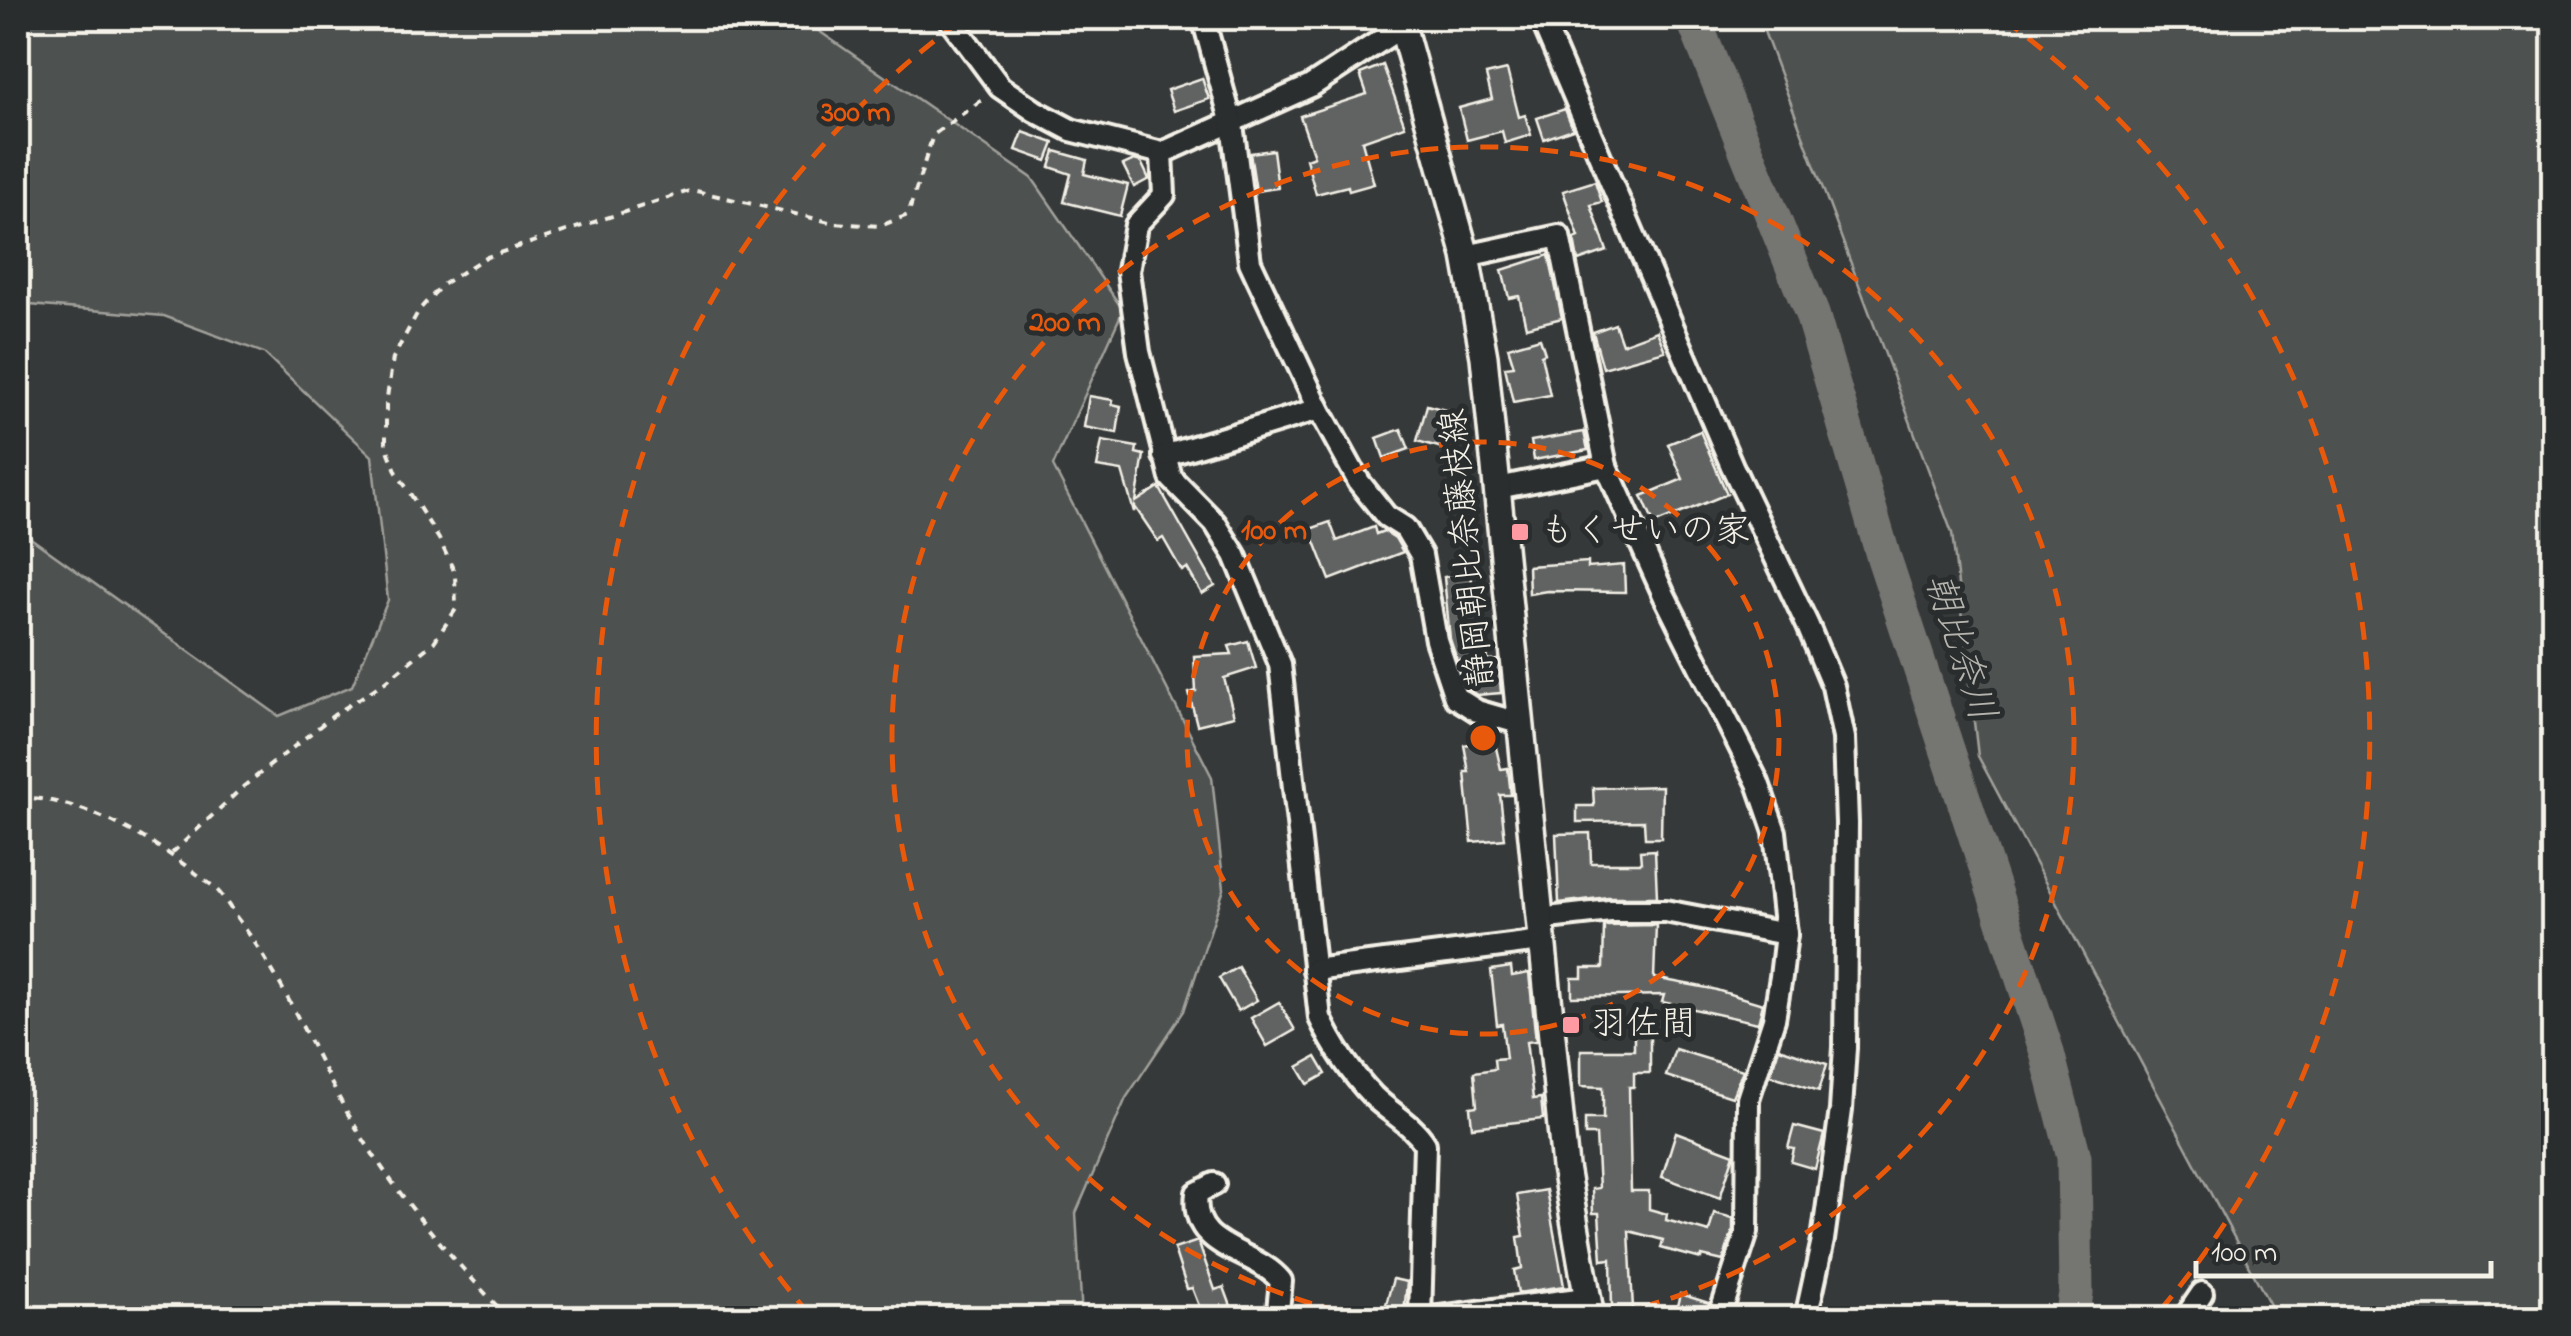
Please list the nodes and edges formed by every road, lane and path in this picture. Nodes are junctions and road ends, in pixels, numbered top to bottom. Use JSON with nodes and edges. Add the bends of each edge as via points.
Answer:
{"nodes":[{"id":1,"x":948,"y":18,"type":"edge"},
{"id":2,"x":1203,"y":18,"type":"edge"},
{"id":3,"x":1540,"y":18,"type":"edge"},
{"id":4,"x":1402,"y":22,"type":"edge"},
{"id":5,"x":1000,"y":87,"type":"junction"},
{"id":6,"x":1232,"y":124,"type":"junction"},
{"id":7,"x":1162,"y":153,"type":"junction"},
{"id":8,"x":1466,"y":256,"type":"junction"},
{"id":9,"x":1319,"y":410,"type":"junction"},
{"id":10,"x":1164,"y":456,"type":"junction"},
{"id":11,"x":1606,"y":466,"type":"junction"},
{"id":12,"x":1498,"y":488,"type":"junction"},
{"id":13,"x":1522,"y":724,"type":"junction"},
{"id":14,"x":18,"y":797,"type":"edge"},
{"id":15,"x":172,"y":853,"type":"junction"},
{"id":16,"x":1540,"y":930,"type":"junction"},
{"id":17,"x":1786,"y":934,"type":"junction"},
{"id":18,"x":1314,"y":970,"type":"junction"},
{"id":19,"x":1214,"y":1184,"type":"dead end"},
{"id":20,"x":2202,"y":1294,"type":"dead end"},
{"id":21,"x":1588,"y":1308,"type":"edge"},
{"id":22,"x":508,"y":1318,"type":"edge"},
{"id":23,"x":1284,"y":1318,"type":"edge"},
{"id":24,"x":1420,"y":1318,"type":"edge"},
{"id":25,"x":1432,"y":1318,"type":"edge"},
{"id":26,"x":1719,"y":1318,"type":"edge"},
{"id":27,"x":1806,"y":1318,"type":"edge"},
{"id":28,"x":2184,"y":1318,"type":"edge"}],
"edges":[{"from":1,"to":5,"type":"street"},
{"from":2,"to":6,"type":"street"},
{"from":3,"to":27,"type":"street","via":[[1732,466],[1808,626],[1840,720],[1848,823],[1846,1048],[1823,1240]]},
{"from":4,"to":6,"type":"street","via":[[1312,86]]},
{"from":4,"to":8,"type":"main road","name":"静岡朝比奈藤枝線"},
{"from":5,"to":7,"type":"street","via":[[1071,130]]},
{"from":5,"to":15,"type":"path","via":[[932,135],[908,216],[880,226],[692,190],[484,258],[442,285],[419,310],[393,358],[386,445],[455,573],[456,609],[434,642],[244,786]]},
{"from":6,"to":7,"type":"street"},
{"from":6,"to":9,"type":"street","via":[[1250,262]]},
{"from":7,"to":10,"type":"street","via":[[1164,195],[1136,225],[1128,272]]},
{"from":8,"to":11,"type":"street","via":[[1559,236]]},
{"from":8,"to":12,"type":"main road","name":"静岡朝比奈藤枝線"},
{"from":9,"to":10,"type":"street"},
{"from":9,"to":13,"type":"street","via":[[1358,482],[1405,528],[1421,555],[1436,640],[1455,697]]},
{"from":10,"to":18,"type":"street","via":[[1171,478],[1215,523],[1235,555],[1280,664]]},
{"from":11,"to":12,"type":"street"},
{"from":11,"to":17,"type":"street","via":[[1758,782],[1775,832]]},
{"from":12,"to":13,"type":"main road","name":"静岡朝比奈藤枝線"},
{"from":13,"to":16,"type":"main road","name":"静岡朝比奈藤枝線"},
{"from":14,"to":15,"type":"path","via":[[106,817]]},
{"from":15,"to":22,"type":"path","via":[[213,887],[261,948],[364,1140],[440,1246]]},
{"from":16,"to":17,"type":"street","via":[[1610,910],[1665,911]]},
{"from":16,"to":18,"type":"street"},
{"from":16,"to":21,"type":"main road","name":"静岡朝比奈藤枝線"},
{"from":17,"to":26,"type":"street","via":[[1774,1019],[1748,1099],[1747,1232]]},
{"from":18,"to":24,"type":"street","via":[[1320,1018],[1331,1042],[1375,1098],[1425,1144]]},
{"from":19,"to":23,"type":"street","via":[[1197,1193],[1195,1209],[1210,1237],[1269,1266],[1281,1281],[1278,1310]]},
{"from":20,"to":28,"type":"street"},
{"from":21,"to":25,"type":"street"}]}
